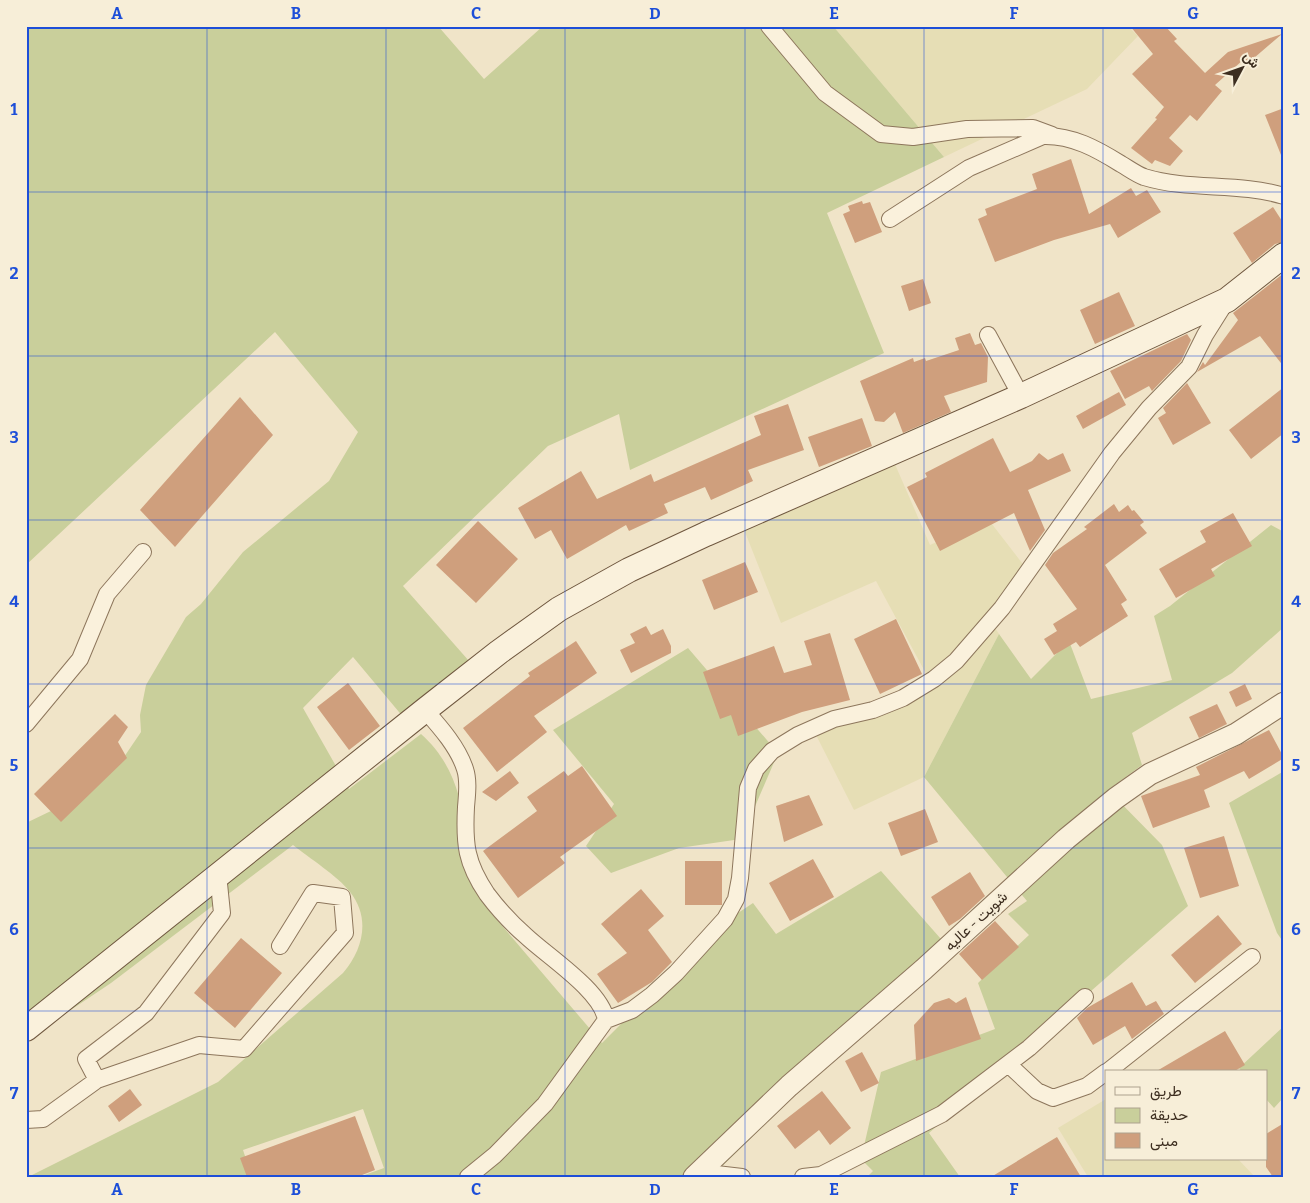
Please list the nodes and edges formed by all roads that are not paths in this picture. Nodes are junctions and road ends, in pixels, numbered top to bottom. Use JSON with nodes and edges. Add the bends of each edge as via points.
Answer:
{"nodes":[{"id":1,"x":769,"y":26,"type":"edge"},
{"id":2,"x":1054,"y":136,"type":"junction"},
{"id":3,"x":1284,"y":196,"type":"edge"},
{"id":4,"x":890,"y":219,"type":"dead end"},
{"id":5,"x":1284,"y":255,"type":"edge"},
{"id":6,"x":1227,"y":300,"type":"junction"},
{"id":7,"x":988,"y":335,"type":"dead end"},
{"id":8,"x":1021,"y":396,"type":"junction"},
{"id":9,"x":143,"y":552,"type":"dead end"},
{"id":10,"x":1284,"y":703,"type":"edge"},
{"id":11,"x":424,"y":710,"type":"junction"},
{"id":12,"x":26,"y":724,"type":"edge"},
{"id":13,"x":218,"y":874,"type":"junction"},
{"id":14,"x":280,"y":946,"type":"dead end"},
{"id":15,"x":1252,"y":957,"type":"dead end"},
{"id":16,"x":1085,"y":998,"type":"dead end"},
{"id":17,"x":606,"y":1020,"type":"junction"},
{"id":18,"x":26,"y":1029,"type":"edge"},
{"id":19,"x":1008,"y":1064,"type":"junction"},
{"id":20,"x":1109,"y":1070,"type":"edge"},
{"id":21,"x":1105,"y":1073,"type":"edge"},
{"id":22,"x":97,"y":1080,"type":"junction"},
{"id":23,"x":26,"y":1120,"type":"edge"},
{"id":24,"x":697,"y":1174,"type":"edge"},
{"id":25,"x":468,"y":1177,"type":"edge"},
{"id":26,"x":742,"y":1177,"type":"edge"},
{"id":27,"x":803,"y":1177,"type":"edge"}],
"edges":[{"from":1,"to":2,"type":"street","via":[[825,93],[881,134],[913,137],[967,129],[1033,128]]},
{"from":2,"to":3,"type":"street","via":[[1094,148],[1141,176],[1166,183],[1235,187]]},
{"from":2,"to":4,"type":"street","via":[[1043,136],[970,168]]},
{"from":5,"to":6,"type":"main road"},
{"from":6,"to":8,"type":"main road"},
{"from":6,"to":17,"type":"street","via":[[1189,367],[1112,453],[1002,608],[956,661],[903,698],[873,710],[834,719],[798,735],[772,751],[756,768],[748,788],[739,885],[736,899],[725,919],[652,995],[632,1010]]},
{"from":7,"to":8,"type":"street"},
{"from":8,"to":11,"type":"main road","via":[[629,570],[559,610]]},
{"from":9,"to":12,"type":"street","via":[[107,594],[80,659]]},
{"from":10,"to":24,"type":"street","name":"شويت - عاليه","via":[[1236,734],[1150,774],[1116,798],[789,1086]]},
{"from":11,"to":13,"type":"main road"},
{"from":11,"to":17,"type":"street","via":[[456,750],[466,770],[466,853],[472,867],[505,916],[582,983],[604,1011]]},
{"from":13,"to":18,"type":"main road"},
{"from":13,"to":22,"type":"street","via":[[222,913],[146,1013],[86,1059]]},
{"from":14,"to":22,"type":"street","via":[[313,893],[342,897],[345,933],[244,1049],[199,1045]]},
{"from":15,"to":20,"type":"street"},
{"from":16,"to":19,"type":"street"},
{"from":17,"to":25,"type":"street","via":[[545,1104],[495,1155]]},
{"from":19,"to":21,"type":"street","via":[[1037,1091],[1053,1098],[1086,1086]]},
{"from":19,"to":27,"type":"street","via":[[942,1114],[829,1172]]},
{"from":22,"to":23,"type":"street","via":[[43,1119]]},
{"from":24,"to":26,"type":"street"}]}
